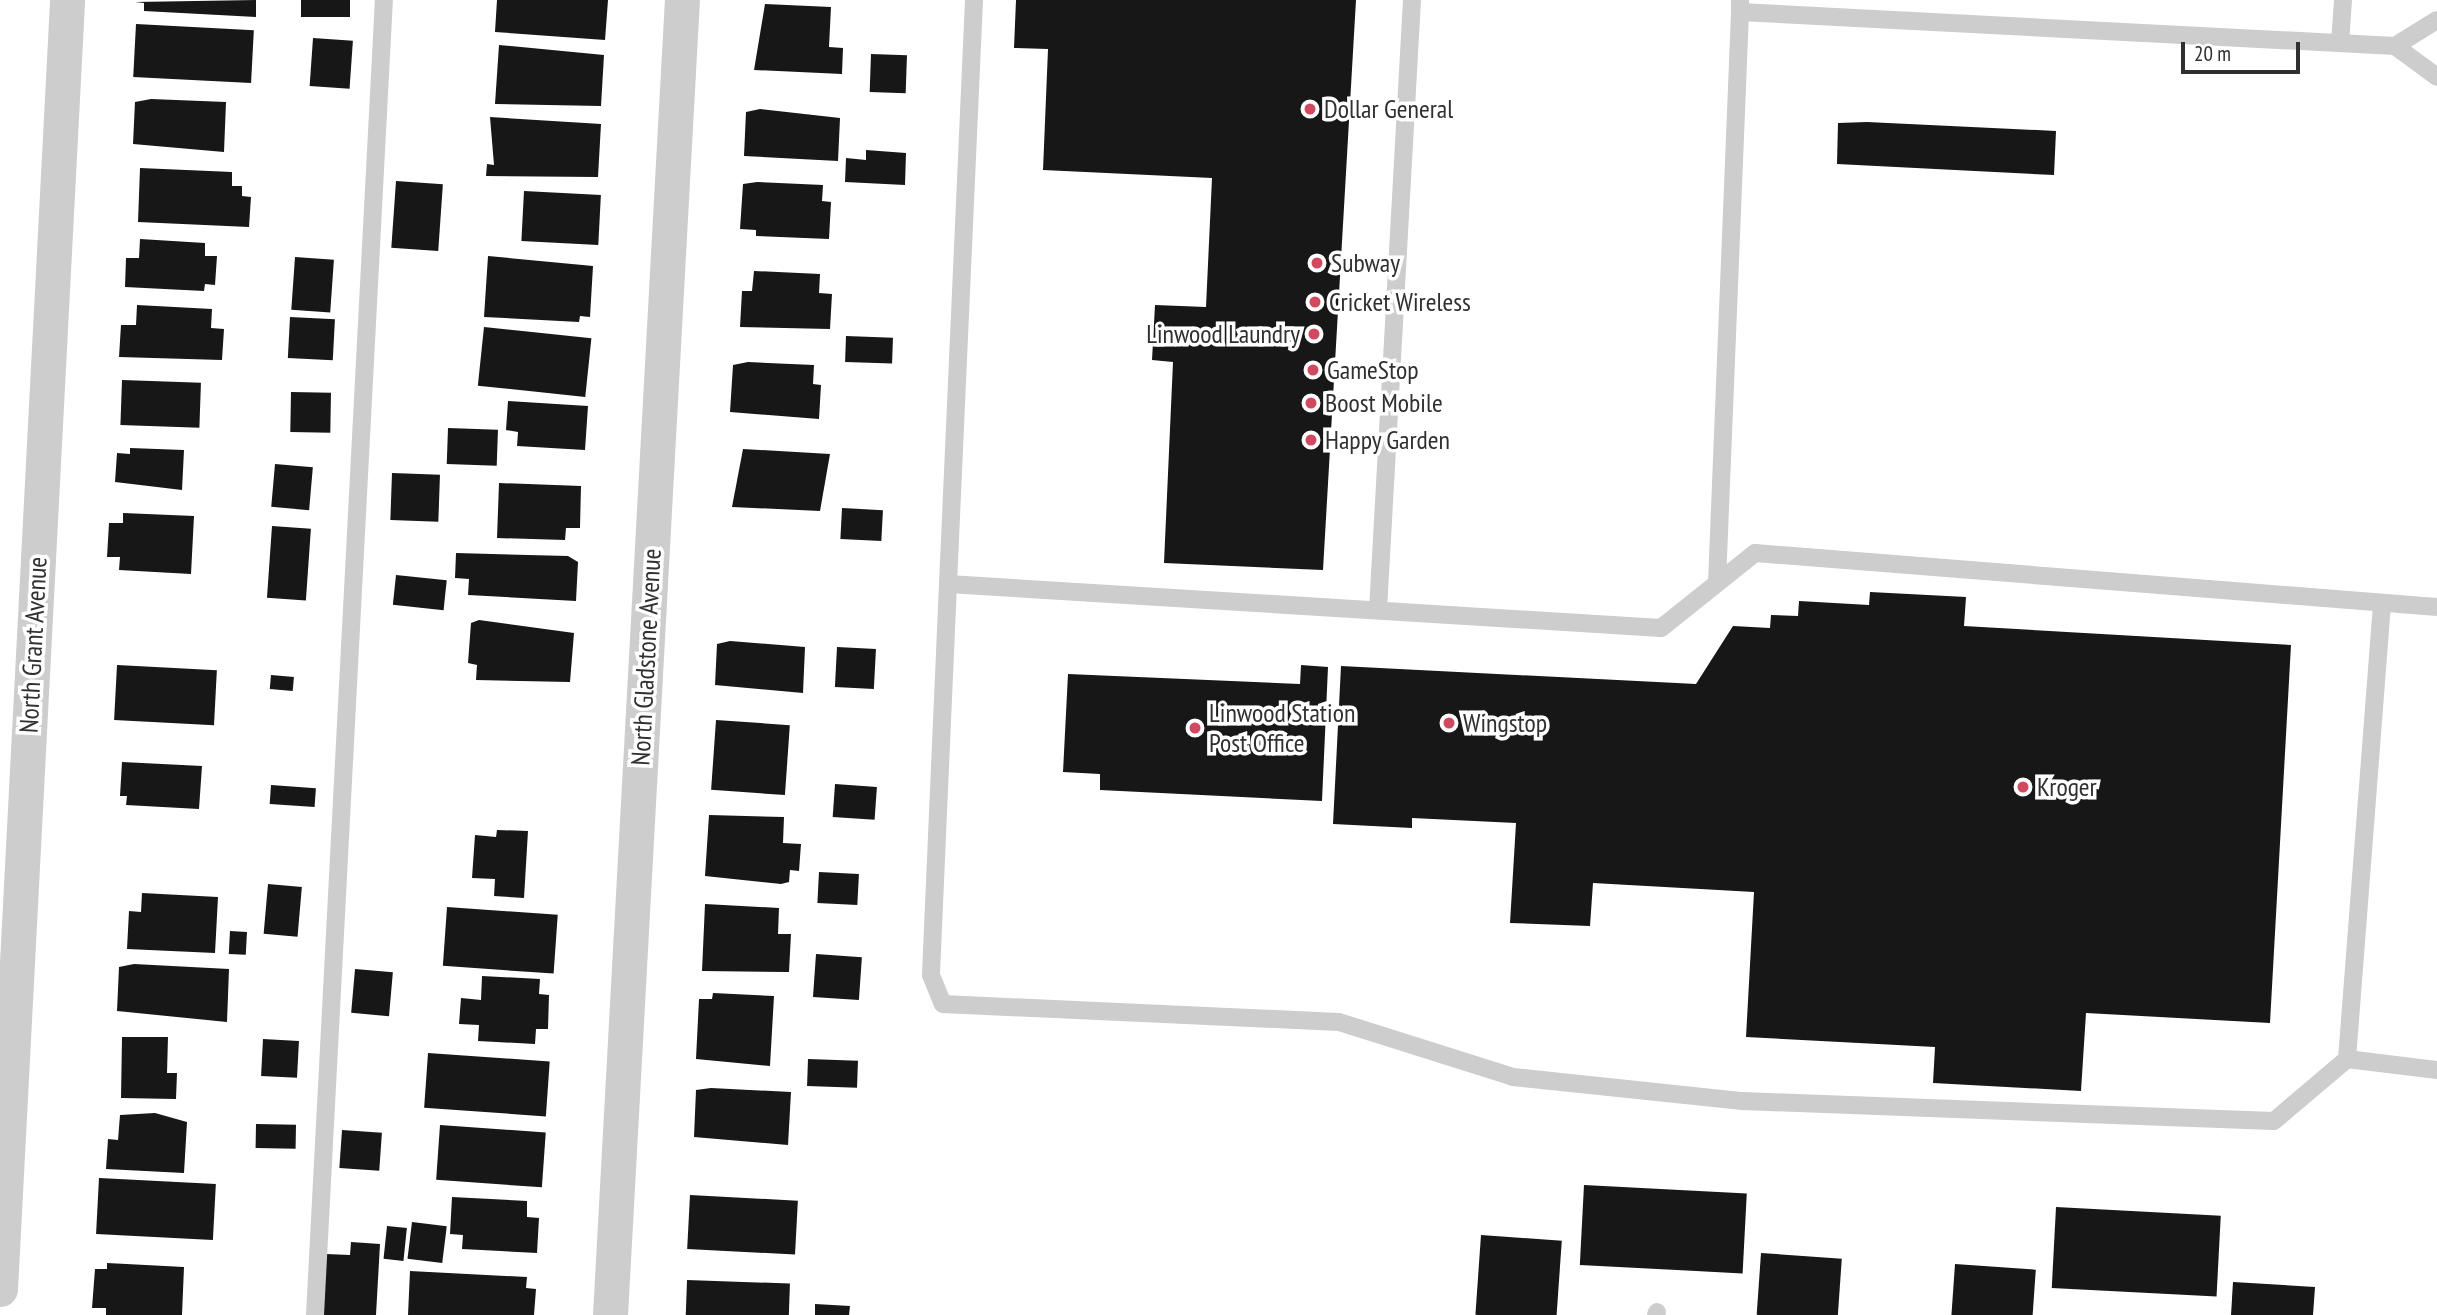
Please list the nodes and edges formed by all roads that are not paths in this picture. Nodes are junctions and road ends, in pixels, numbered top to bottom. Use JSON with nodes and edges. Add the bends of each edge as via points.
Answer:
{"nodes":[{"id":1,"x":67,"y":0,"type":"edge"},
{"id":2,"x":384,"y":0,"type":"edge"},
{"id":3,"x":682,"y":0,"type":"edge"},
{"id":4,"x":974,"y":0,"type":"edge"},
{"id":5,"x":1412,"y":0,"type":"edge"},
{"id":6,"x":2343,"y":0,"type":"edge"},
{"id":7,"x":1740,"y":6,"type":"edge"},
{"id":8,"x":2437,"y":20,"type":"edge"},
{"id":9,"x":2340,"y":43,"type":"junction"},
{"id":10,"x":2395,"y":46,"type":"junction"},
{"id":11,"x":2437,"y":77,"type":"edge"},
{"id":12,"x":1717,"y":583,"type":"junction"},
{"id":13,"x":948,"y":584,"type":"junction"},
{"id":14,"x":2382,"y":603,"type":"junction"},
{"id":15,"x":2437,"y":607,"type":"edge"},
{"id":16,"x":1378,"y":610,"type":"junction"},
{"id":17,"x":14,"y":732,"type":"edge"},
{"id":18,"x":2347,"y":1059,"type":"junction"},
{"id":19,"x":2437,"y":1070,"type":"edge"},
{"id":20,"x":0,"y":1289,"type":"edge"},
{"id":21,"x":316,"y":1315,"type":"edge"},
{"id":22,"x":610,"y":1315,"type":"edge"}],
"edges":[{"from":1,"to":17,"type":"street","name":"North Grant Avenue"},
{"from":2,"to":21,"type":"lane"},
{"from":3,"to":22,"type":"street","name":"North Gladstone Avenue"},
{"from":4,"to":13,"type":"lane"},
{"from":5,"to":16,"type":"lane"},
{"from":6,"to":9,"type":"lane"},
{"from":7,"to":9,"type":"lane"},
{"from":7,"to":12,"type":"lane"},
{"from":8,"to":10,"type":"lane"},
{"from":9,"to":10,"type":"lane"},
{"from":10,"to":11,"type":"lane"},
{"from":12,"to":14,"type":"lane","via":[[1755,553]]},
{"from":12,"to":16,"type":"lane","via":[[1661,628]]},
{"from":13,"to":16,"type":"lane"},
{"from":13,"to":18,"type":"lane","via":[[931,975],[943,1004],[1339,1022],[1513,1077],[1743,1101],[2274,1121]]},
{"from":14,"to":15,"type":"lane"},
{"from":14,"to":18,"type":"lane"},
{"from":17,"to":20,"type":"street","name":"North Grant Avenue"},
{"from":18,"to":19,"type":"lane"}]}
